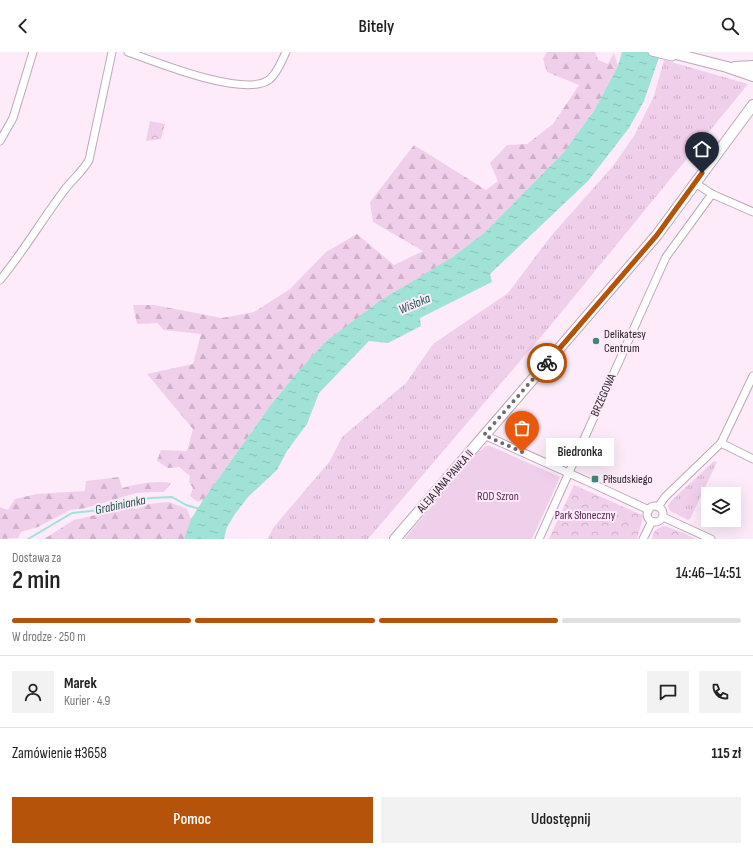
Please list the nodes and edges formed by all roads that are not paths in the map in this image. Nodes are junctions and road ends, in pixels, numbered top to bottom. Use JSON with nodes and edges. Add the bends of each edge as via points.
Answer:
{"nodes":[{"id":1,"x":33,"y":52,"type":"edge"},
{"id":2,"x":112,"y":52,"type":"edge"},
{"id":3,"x":128,"y":52,"type":"edge"},
{"id":4,"x":286,"y":52,"type":"edge"},
{"id":5,"x":652,"y":52,"type":"edge"},
{"id":6,"x":668,"y":52,"type":"edge"},
{"id":7,"x":682,"y":52,"type":"edge"},
{"id":8,"x":702,"y":60,"type":"junction"},
{"id":9,"x":727,"y":66,"type":"junction"},
{"id":10,"x":753,"y":66,"type":"edge"},
{"id":11,"x":753,"y":76,"type":"edge"},
{"id":12,"x":752,"y":103,"type":"edge"},
{"id":13,"x":0,"y":142,"type":"edge"},
{"id":14,"x":695,"y":183,"type":"junction"},
{"id":15,"x":712,"y":194,"type":"junction"},
{"id":16,"x":753,"y":212,"type":"edge"},
{"id":17,"x":0,"y":280,"type":"edge"},
{"id":18,"x":753,"y":376,"type":"edge"},
{"id":19,"x":484,"y":435,"type":"junction"},
{"id":20,"x":721,"y":443,"type":"junction"},
{"id":21,"x":753,"y":459,"type":"edge"},
{"id":22,"x":569,"y":473,"type":"junction"},
{"id":23,"x":658,"y":507,"type":"junction"},
{"id":24,"x":649,"y":510,"type":"junction"},
{"id":25,"x":663,"y":517,"type":"junction"},
{"id":26,"x":652,"y":521,"type":"junction"},
{"id":27,"x":395,"y":539,"type":"edge"},
{"id":28,"x":539,"y":539,"type":"edge"},
{"id":29,"x":643,"y":539,"type":"edge"},
{"id":30,"x":711,"y":539,"type":"edge"}],
"edges":[{"from":1,"to":13,"type":"street","via":[[13,118]]},
{"from":2,"to":17,"type":"street","via":[[89,160]]},
{"from":3,"to":4,"type":"street","via":[[212,80],[249,85],[271,78]]},
{"from":5,"to":8,"type":"street"},
{"from":6,"to":8,"type":"street"},
{"from":7,"to":8,"type":"street"},
{"from":8,"to":9,"type":"street"},
{"from":9,"to":10,"type":"street"},
{"from":9,"to":11,"type":"street"},
{"from":12,"to":14,"type":"street","name":"ALEJA JANA PAWŁA II"},
{"from":14,"to":15,"type":"street"},
{"from":14,"to":19,"type":"street","name":"ALEJA JANA PAWŁA II","via":[[657,235]]},
{"from":15,"to":16,"type":"street"},
{"from":15,"to":22,"type":"street","name":"BRZEGOWA","via":[[666,257]]},
{"from":18,"to":20,"type":"street"},
{"from":19,"to":22,"type":"street"},
{"from":19,"to":27,"type":"street","name":"ALEJA JANA PAWŁA II"},
{"from":20,"to":21,"type":"street"},
{"from":20,"to":23,"type":"street","via":[[665,497]]},
{"from":22,"to":24,"type":"street"},
{"from":22,"to":28,"type":"street","name":"BRZEGOWA"},
{"from":23,"to":24,"type":"street"},
{"from":23,"to":25,"type":"street","via":[[663,512]]},
{"from":24,"to":26,"type":"street","via":[[648,515]]},
{"from":25,"to":26,"type":"street","via":[[658,522]]},
{"from":25,"to":30,"type":"street"},
{"from":26,"to":29,"type":"street"}]}
